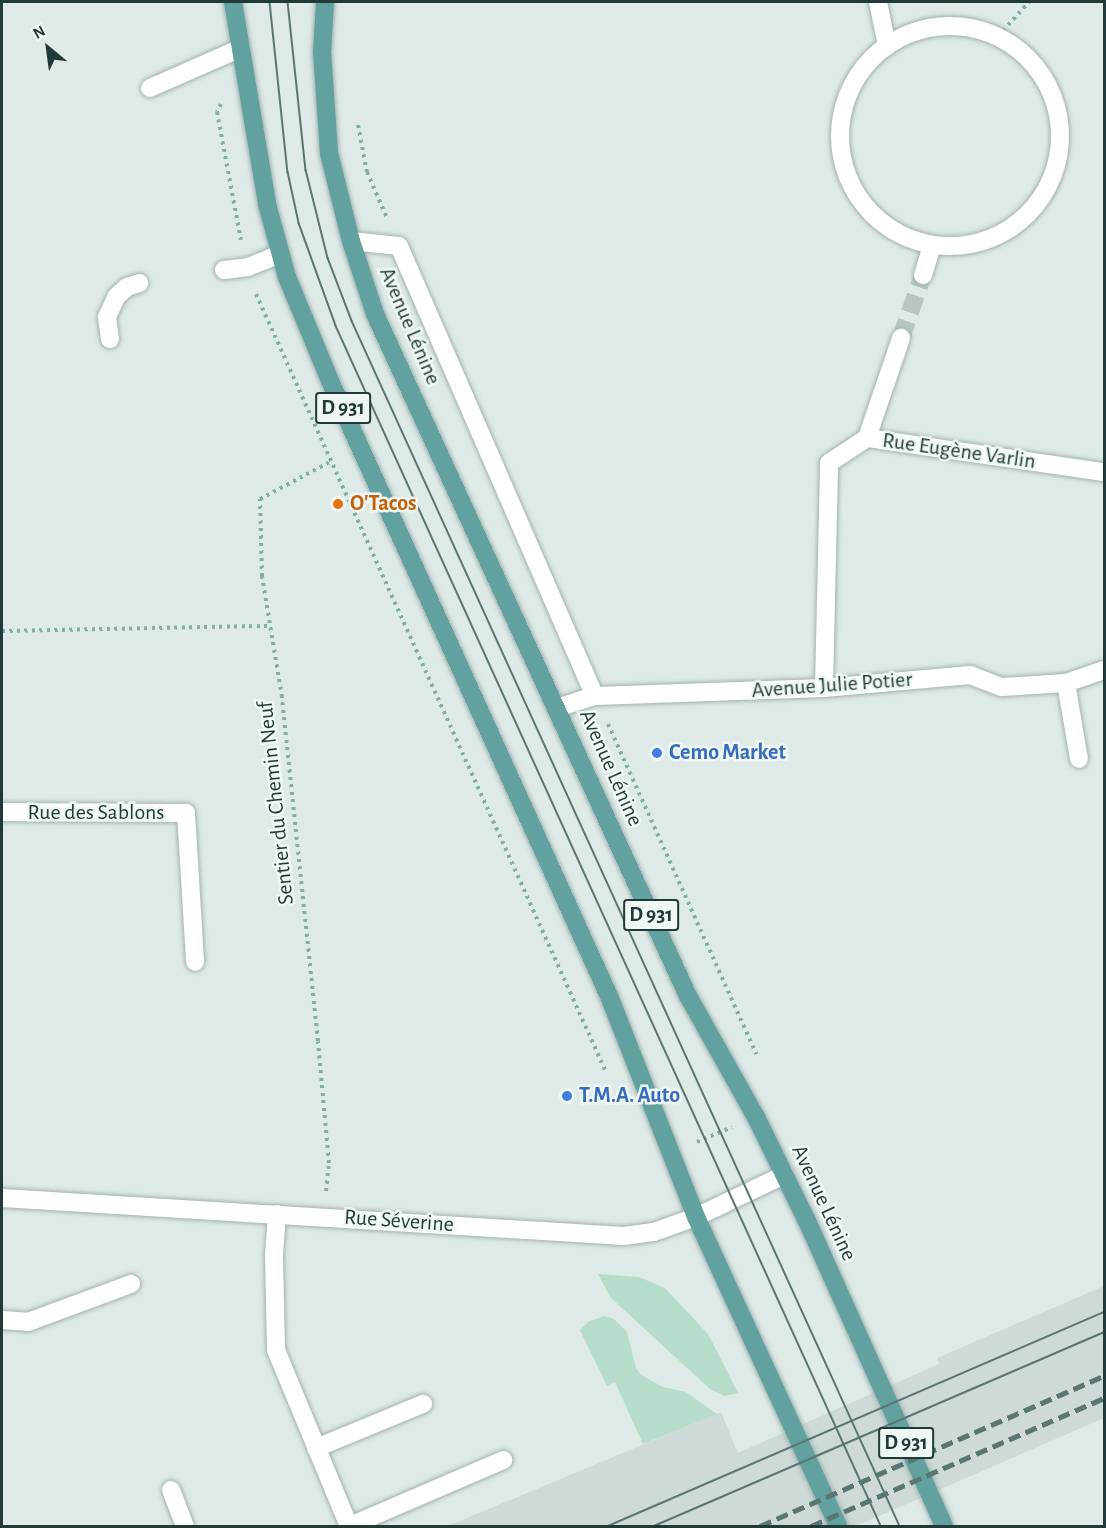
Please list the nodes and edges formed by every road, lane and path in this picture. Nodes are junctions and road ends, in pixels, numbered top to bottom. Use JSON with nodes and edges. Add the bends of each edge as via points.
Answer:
{"nodes":[{"id":1,"x":233,"y":2,"type":"edge"},
{"id":2,"x":325,"y":2,"type":"edge"},
{"id":3,"x":879,"y":2,"type":"edge"},
{"id":4,"x":1029,"y":2,"type":"edge"},
{"id":5,"x":998,"y":36,"type":"junction"},
{"id":6,"x":886,"y":46,"type":"junction"},
{"id":7,"x":241,"y":48,"type":"junction"},
{"id":8,"x":150,"y":88,"type":"dead end"},
{"id":9,"x":356,"y":115,"type":"dead end"},
{"id":10,"x":351,"y":241,"type":"junction"},
{"id":11,"x":932,"y":245,"type":"junction"},
{"id":12,"x":399,"y":246,"type":"junction"},
{"id":13,"x":281,"y":254,"type":"junction"},
{"id":14,"x":224,"y":270,"type":"dead end"},
{"id":15,"x":923,"y":274,"type":"tunnel mouth"},
{"id":16,"x":139,"y":283,"type":"dead end"},
{"id":17,"x":901,"y":338,"type":"tunnel mouth"},
{"id":18,"x":110,"y":339,"type":"dead end"},
{"id":19,"x":867,"y":438,"type":"junction"},
{"id":20,"x":361,"y":447,"type":"junction"},
{"id":21,"x":1104,"y":472,"type":"edge"},
{"id":22,"x":270,"y":626,"type":"junction"},
{"id":23,"x":2,"y":631,"type":"edge"},
{"id":24,"x":1104,"y":670,"type":"edge"},
{"id":25,"x":1066,"y":684,"type":"junction"},
{"id":26,"x":824,"y":688,"type":"junction"},
{"id":27,"x":595,"y":696,"type":"junction"},
{"id":28,"x":557,"y":708,"type":"junction"},
{"id":29,"x":1079,"y":759,"type":"dead end"},
{"id":30,"x":2,"y":812,"type":"edge"},
{"id":31,"x":195,"y":962,"type":"dead end"},
{"id":32,"x":761,"y":1065,"type":"dead end"},
{"id":33,"x":756,"y":1117,"type":"junction"},
{"id":34,"x":671,"y":1154,"type":"junction"},
{"id":35,"x":784,"y":1175,"type":"junction"},
{"id":36,"x":2,"y":1198,"type":"edge"},
{"id":37,"x":277,"y":1214,"type":"junction"},
{"id":38,"x":324,"y":1216,"type":"junction"},
{"id":39,"x":696,"y":1217,"type":"junction"},
{"id":40,"x":131,"y":1284,"type":"dead end"},
{"id":41,"x":2,"y":1320,"type":"edge"},
{"id":42,"x":423,"y":1404,"type":"dead end"},
{"id":43,"x":316,"y":1448,"type":"junction"},
{"id":44,"x":504,"y":1460,"type":"dead end"},
{"id":45,"x":171,"y":1490,"type":"dead end"},
{"id":46,"x":185,"y":1527,"type":"edge"},
{"id":47,"x":350,"y":1527,"type":"edge"},
{"id":48,"x":838,"y":1527,"type":"edge"},
{"id":49,"x":944,"y":1527,"type":"edge"}],
"edges":[{"from":1,"to":7,"type":"main road","number":"D 931"},
{"from":2,"to":10,"type":"main road","name":"Avenue Lénine","number":"D 931","via":[[322,52],[329,153]]},
{"from":3,"to":6,"type":"street"},
{"from":4,"to":5,"type":"path"},
{"from":5,"to":6,"type":"street","via":[[970,27],[941,26],[912,32]]},
{"from":5,"to":11,"type":"street","via":[[1027,56],[1048,83],[1060,117],[1060,152],[1049,185],[1029,213],[1000,234],[967,245]]},
{"from":6,"to":11,"type":"street","via":[[860,72],[844,105],[840,142],[848,178],[868,210],[897,232]]},
{"from":7,"to":8,"type":"street"},
{"from":7,"to":13,"type":"main road","number":"D 931","via":[[267,204]]},
{"from":9,"to":12,"type":"path","via":[[367,172]]},
{"from":10,"to":12,"type":"street"},
{"from":10,"to":28,"type":"main road","name":"Avenue Lénine","number":"D 931","via":[[375,314]]},
{"from":11,"to":15,"type":"street"},
{"from":12,"to":27,"type":"street"},
{"from":13,"to":14,"type":"street","via":[[248,267]]},
{"from":13,"to":20,"type":"main road","number":"D 931","via":[[287,277]]},
{"from":16,"to":18,"type":"street","via":[[117,296],[107,317]]},
{"from":17,"to":19,"type":"street"},
{"from":19,"to":21,"type":"street","name":"Rue Eugène Varlin"},
{"from":19,"to":26,"type":"street","name":"Rue Eugène Varlin","via":[[829,463]]},
{"from":20,"to":22,"type":"path","name":"Sentier du Chemin Neuf","via":[[260,499],[262,576]]},
{"from":20,"to":34,"type":"main road","number":"D 931","via":[[609,996]]},
{"from":22,"to":23,"type":"path"},
{"from":22,"to":38,"type":"path","name":"Sentier du Chemin Neuf","via":[[283,708],[326,1130],[329,1163]]},
{"from":24,"to":25,"type":"street","name":"Avenue Julie Potier"},
{"from":25,"to":26,"type":"street","name":"Avenue Julie Potier","via":[[1002,687],[970,675]]},
{"from":25,"to":29,"type":"street"},
{"from":26,"to":27,"type":"street","name":"Avenue Julie Potier"},
{"from":27,"to":28,"type":"street","name":"Avenue Julie Potier"},
{"from":27,"to":32,"type":"path"},
{"from":28,"to":33,"type":"main road","name":"Avenue Lénine","number":"D 931","via":[[688,996]]},
{"from":30,"to":31,"type":"street","name":"Rue des Sablons","via":[[186,813]]},
{"from":33,"to":34,"type":"path"},
{"from":33,"to":35,"type":"main road","name":"Avenue Lénine","number":"D 931"},
{"from":34,"to":39,"type":"main road","number":"D 931"},
{"from":35,"to":39,"type":"street","name":"Rue Séverine"},
{"from":35,"to":49,"type":"main road","name":"Avenue Lénine","number":"D 931"},
{"from":36,"to":37,"type":"street","name":"Rue Séverine"},
{"from":37,"to":38,"type":"street","name":"Rue Séverine"},
{"from":37,"to":43,"type":"street","via":[[276,1350]]},
{"from":38,"to":39,"type":"street","name":"Rue Séverine","via":[[624,1236],[654,1232]]},
{"from":39,"to":48,"type":"main road","number":"D 931"},
{"from":40,"to":41,"type":"street","via":[[28,1322]]},
{"from":42,"to":43,"type":"street"},
{"from":43,"to":47,"type":"street"},
{"from":44,"to":47,"type":"street"},
{"from":45,"to":46,"type":"street"}]}
